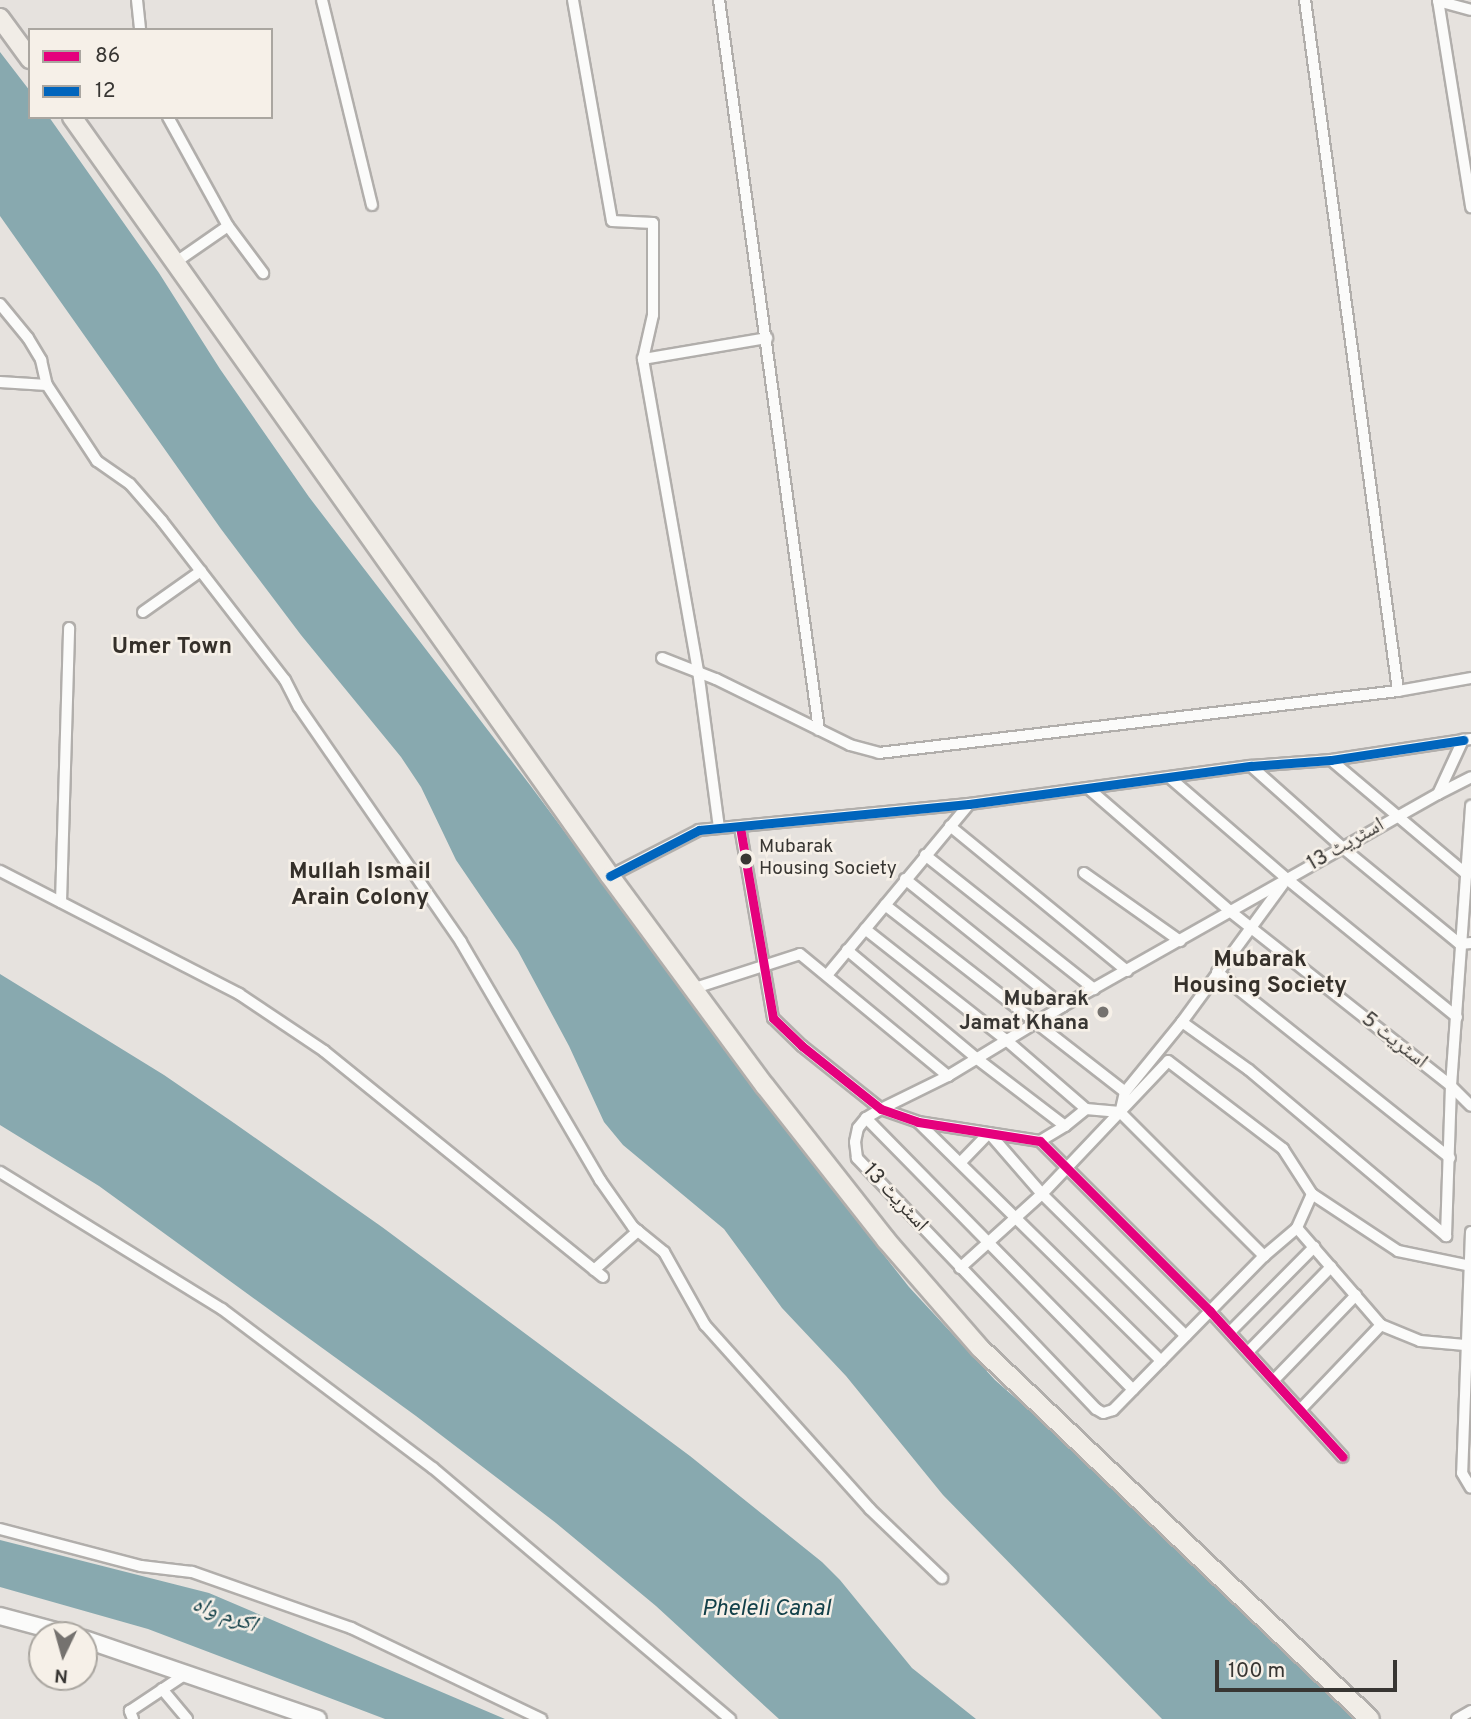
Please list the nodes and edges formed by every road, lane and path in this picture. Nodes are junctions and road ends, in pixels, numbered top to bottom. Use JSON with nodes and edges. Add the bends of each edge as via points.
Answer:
{"nodes":[{"id":1,"x":137,"y":0,"type":"edge"},
{"id":2,"x":323,"y":0,"type":"edge"},
{"id":3,"x":573,"y":0,"type":"edge"},
{"id":4,"x":719,"y":0,"type":"edge"},
{"id":5,"x":1305,"y":0,"type":"edge"},
{"id":6,"x":1438,"y":1,"type":"edge"},
{"id":7,"x":1471,"y":10,"type":"edge"},
{"id":8,"x":0,"y":18,"type":"edge"},
{"id":9,"x":140,"y":28,"type":"edge"},
{"id":10,"x":28,"y":56,"type":"edge"},
{"id":11,"x":73,"y":119,"type":"edge"},
{"id":12,"x":169,"y":119,"type":"edge"},
{"id":13,"x":372,"y":205,"type":"dead end"},
{"id":14,"x":1471,"y":207,"type":"edge"},
{"id":15,"x":228,"y":226,"type":"junction"},
{"id":16,"x":176,"y":262,"type":"junction"},
{"id":17,"x":263,"y":273,"type":"dead end"},
{"id":18,"x":0,"y":304,"type":"edge"},
{"id":19,"x":767,"y":338,"type":"junction"},
{"id":20,"x":643,"y":359,"type":"junction"},
{"id":21,"x":0,"y":382,"type":"edge"},
{"id":22,"x":47,"y":385,"type":"junction"},
{"id":23,"x":201,"y":571,"type":"junction"},
{"id":24,"x":143,"y":612,"type":"dead end"},
{"id":25,"x":69,"y":628,"type":"dead end"},
{"id":26,"x":662,"y":658,"type":"dead end"},
{"id":27,"x":698,"y":671,"type":"junction"},
{"id":28,"x":1471,"y":678,"type":"edge"},
{"id":29,"x":1398,"y":691,"type":"junction"},
{"id":30,"x":819,"y":730,"type":"junction"},
{"id":31,"x":1467,"y":739,"type":"edge"},
{"id":32,"x":1331,"y":760,"type":"junction"},
{"id":33,"x":1251,"y":766,"type":"junction"},
{"id":34,"x":1169,"y":777,"type":"junction"},
{"id":35,"x":1471,"y":777,"type":"edge"},
{"id":36,"x":1087,"y":788,"type":"junction"},
{"id":37,"x":1438,"y":794,"type":"junction"},
{"id":38,"x":968,"y":804,"type":"junction"},
{"id":39,"x":1471,"y":806,"type":"edge"},
{"id":40,"x":1396,"y":817,"type":"junction"},
{"id":41,"x":950,"y":826,"type":"junction"},
{"id":42,"x":740,"y":827,"type":"junction"},
{"id":43,"x":719,"y":828,"type":"junction"},
{"id":44,"x":1343,"y":848,"type":"junction"},
{"id":45,"x":925,"y":855,"type":"junction"},
{"id":46,"x":1468,"y":870,"type":"edge"},
{"id":47,"x":0,"y":871,"type":"edge"},
{"id":48,"x":1084,"y":873,"type":"dead end"},
{"id":49,"x":610,"y":876,"type":"junction"},
{"id":50,"x":905,"y":879,"type":"junction"},
{"id":51,"x":1287,"y":879,"type":"junction"},
{"id":52,"x":61,"y":902,"type":"junction"},
{"id":53,"x":885,"y":905,"type":"junction"},
{"id":54,"x":1231,"y":912,"type":"junction"},
{"id":55,"x":1250,"y":926,"type":"junction"},
{"id":56,"x":865,"y":929,"type":"junction"},
{"id":57,"x":1180,"y":942,"type":"junction"},
{"id":58,"x":1466,"y":944,"type":"edge"},
{"id":59,"x":847,"y":950,"type":"junction"},
{"id":60,"x":763,"y":964,"type":"junction"},
{"id":61,"x":1127,"y":971,"type":"junction"},
{"id":62,"x":1217,"y":972,"type":"junction"},
{"id":63,"x":828,"y":974,"type":"junction"},
{"id":64,"x":695,"y":988,"type":"junction"},
{"id":65,"x":1094,"y":989,"type":"junction"},
{"id":66,"x":1063,"y":1006,"type":"junction"},
{"id":67,"x":1457,"y":1017,"type":"junction"},
{"id":68,"x":1035,"y":1022,"type":"junction"},
{"id":69,"x":1182,"y":1022,"type":"junction"},
{"id":70,"x":1005,"y":1040,"type":"junction"},
{"id":71,"x":976,"y":1058,"type":"junction"},
{"id":72,"x":948,"y":1076,"type":"junction"},
{"id":73,"x":1451,"y":1086,"type":"junction"},
{"id":74,"x":1125,"y":1092,"type":"junction"},
{"id":75,"x":1471,"y":1106,"type":"edge"},
{"id":76,"x":881,"y":1109,"type":"junction"},
{"id":77,"x":1086,"y":1109,"type":"junction"},
{"id":78,"x":1121,"y":1112,"type":"junction"},
{"id":79,"x":866,"y":1118,"type":"junction"},
{"id":80,"x":918,"y":1122,"type":"junction"},
{"id":81,"x":1065,"y":1126,"type":"junction"},
{"id":82,"x":989,"y":1133,"type":"junction"},
{"id":83,"x":1040,"y":1141,"type":"junction"},
{"id":84,"x":1450,"y":1158,"type":"junction"},
{"id":85,"x":961,"y":1162,"type":"junction"},
{"id":86,"x":1067,"y":1169,"type":"junction"},
{"id":87,"x":0,"y":1172,"type":"edge"},
{"id":88,"x":1042,"y":1194,"type":"junction"},
{"id":89,"x":1312,"y":1194,"type":"junction"},
{"id":90,"x":1017,"y":1218,"type":"junction"},
{"id":91,"x":1297,"y":1228,"type":"junction"},
{"id":92,"x":638,"y":1231,"type":"junction"},
{"id":93,"x":1471,"y":1232,"type":"edge"},
{"id":94,"x":990,"y":1243,"type":"junction"},
{"id":95,"x":1314,"y":1247,"type":"junction"},
{"id":96,"x":1264,"y":1256,"type":"junction"},
{"id":97,"x":1470,"y":1265,"type":"edge"},
{"id":98,"x":1331,"y":1267,"type":"junction"},
{"id":99,"x":960,"y":1268,"type":"junction"},
{"id":100,"x":1356,"y":1296,"type":"junction"},
{"id":101,"x":1210,"y":1311,"type":"junction"},
{"id":102,"x":1381,"y":1325,"type":"junction"},
{"id":103,"x":1230,"y":1332,"type":"junction"},
{"id":104,"x":1185,"y":1335,"type":"junction"},
{"id":105,"x":1465,"y":1345,"type":"junction"},
{"id":106,"x":1248,"y":1352,"type":"junction"},
{"id":107,"x":1161,"y":1361,"type":"junction"},
{"id":108,"x":1467,"y":1379,"type":"edge"},
{"id":109,"x":1274,"y":1380,"type":"junction"},
{"id":110,"x":1133,"y":1390,"type":"junction"},
{"id":111,"x":1301,"y":1409,"type":"junction"},
{"id":112,"x":1343,"y":1457,"type":"dead end"},
{"id":113,"x":1467,"y":1474,"type":"edge"},
{"id":114,"x":1471,"y":1488,"type":"edge"},
{"id":115,"x":0,"y":1529,"type":"edge"},
{"id":116,"x":942,"y":1578,"type":"dead end"},
{"id":117,"x":0,"y":1616,"type":"edge"},
{"id":118,"x":28,"y":1623,"type":"edge"},
{"id":119,"x":98,"y":1644,"type":"edge"},
{"id":120,"x":187,"y":1673,"type":"junction"},
{"id":121,"x":162,"y":1689,"type":"junction"},
{"id":122,"x":1471,"y":1711,"type":"edge"},
{"id":123,"x":132,"y":1719,"type":"edge"},
{"id":124,"x":187,"y":1719,"type":"edge"},
{"id":125,"x":318,"y":1719,"type":"edge"},
{"id":126,"x":541,"y":1719,"type":"edge"},
{"id":127,"x":730,"y":1719,"type":"edge"},
{"id":128,"x":1370,"y":1719,"type":"edge"},
{"id":129,"x":1457,"y":1719,"type":"edge"}],
"edges":[{"from":1,"to":9,"type":"street"},
{"from":2,"to":13,"type":"street"},
{"from":3,"to":20,"type":"street","via":[[612,221],[653,223],[653,315]]},
{"from":4,"to":19,"type":"street"},
{"from":5,"to":29,"type":"street"},
{"from":6,"to":7,"type":"street"},
{"from":6,"to":14,"type":"street"},
{"from":8,"to":10,"type":"main road"},
{"from":11,"to":16,"type":"main road"},
{"from":12,"to":15,"type":"street"},
{"from":15,"to":16,"type":"street"},
{"from":15,"to":17,"type":"street"},
{"from":16,"to":49,"type":"main road"},
{"from":18,"to":22,"type":"street","via":[[41,360]]},
{"from":19,"to":20,"type":"street"},
{"from":19,"to":30,"type":"street"},
{"from":20,"to":27,"type":"street"},
{"from":21,"to":22,"type":"street"},
{"from":22,"to":23,"type":"street","via":[[97,461],[130,484]]},
{"from":23,"to":24,"type":"street"},
{"from":23,"to":92,"type":"street","via":[[285,681],[461,942],[600,1180]]},
{"from":25,"to":52,"type":"street"},
{"from":26,"to":27,"type":"street"},
{"from":27,"to":30,"type":"street"},
{"from":27,"to":43,"type":"street"},
{"from":28,"to":29,"type":"street"},
{"from":29,"to":30,"type":"street","via":[[905,752],[879,753]]},
{"from":31,"to":32,"type":"street"},
{"from":31,"to":37,"type":"street"},
{"from":32,"to":33,"type":"street"},
{"from":32,"to":40,"type":"street"},
{"from":33,"to":34,"type":"street"},
{"from":33,"to":44,"type":"street"},
{"from":34,"to":36,"type":"street"},
{"from":34,"to":51,"type":"street"},
{"from":35,"to":37,"type":"street","name":"اسٹریٹ 13"},
{"from":36,"to":38,"type":"street"},
{"from":36,"to":54,"type":"street","name":"اسٹریٹ 5"},
{"from":37,"to":40,"type":"street","name":"اسٹریٹ 13"},
{"from":38,"to":41,"type":"street"},
{"from":38,"to":42,"type":"street"},
{"from":39,"to":46,"type":"street"},
{"from":40,"to":44,"type":"street","name":"اسٹریٹ 13"},
{"from":40,"to":46,"type":"street"},
{"from":41,"to":45,"type":"street"},
{"from":41,"to":61,"type":"street"},
{"from":42,"to":43,"type":"street"},
{"from":42,"to":60,"type":"street"},
{"from":43,"to":49,"type":"street","via":[[699,830]]},
{"from":44,"to":51,"type":"street","name":"اسٹریٹ 13"},
{"from":44,"to":58,"type":"street"},
{"from":45,"to":50,"type":"street"},
{"from":45,"to":65,"type":"street"},
{"from":46,"to":58,"type":"street"},
{"from":47,"to":52,"type":"street"},
{"from":48,"to":57,"type":"street"},
{"from":49,"to":64,"type":"main road"},
{"from":50,"to":53,"type":"street"},
{"from":50,"to":66,"type":"street"},
{"from":51,"to":54,"type":"street","name":"اسٹریٹ 13"},
{"from":51,"to":55,"type":"street"},
{"from":51,"to":67,"type":"street"},
{"from":52,"to":92,"type":"street","via":[[239,994],[324,1051],[599,1273]]},
{"from":53,"to":56,"type":"street"},
{"from":53,"to":68,"type":"street"},
{"from":54,"to":55,"type":"street","name":"اسٹریٹ 5"},
{"from":54,"to":57,"type":"street","name":"اسٹریٹ 13"},
{"from":55,"to":62,"type":"street"},
{"from":55,"to":73,"type":"street","name":"اسٹریٹ 5"},
{"from":56,"to":59,"type":"street"},
{"from":56,"to":70,"type":"street"},
{"from":57,"to":61,"type":"street","name":"اسٹریٹ 13"},
{"from":58,"to":67,"type":"street"},
{"from":59,"to":63,"type":"street"},
{"from":59,"to":71,"type":"street"},
{"from":60,"to":63,"type":"street","via":[[800,954]]},
{"from":60,"to":64,"type":"street"},
{"from":60,"to":76,"type":"street","via":[[773,1018]]},
{"from":61,"to":65,"type":"street","name":"اسٹریٹ 13"},
{"from":62,"to":69,"type":"street"},
{"from":62,"to":84,"type":"street"},
{"from":63,"to":72,"type":"street"},
{"from":64,"to":128,"type":"main road","via":[[877,1229],[980,1348]]},
{"from":65,"to":66,"type":"street","name":"اسٹریٹ 13"},
{"from":66,"to":68,"type":"street","name":"اسٹریٹ 13"},
{"from":67,"to":73,"type":"street"},
{"from":68,"to":70,"type":"street","name":"اسٹریٹ 13"},
{"from":68,"to":74,"type":"street"},
{"from":69,"to":74,"type":"street"},
{"from":69,"to":84,"type":"street","via":[[1249,1070],[1446,1236]]},
{"from":70,"to":71,"type":"street","name":"اسٹریٹ 13"},
{"from":70,"to":77,"type":"street"},
{"from":71,"to":72,"type":"street","name":"اسٹریٹ 13"},
{"from":71,"to":81,"type":"street"},
{"from":72,"to":76,"type":"street","name":"اسٹریٹ 13"},
{"from":73,"to":75,"type":"street","name":"اسٹریٹ 5"},
{"from":73,"to":84,"type":"street"},
{"from":74,"to":78,"type":"street"},
{"from":76,"to":79,"type":"street","name":"اسٹریٹ 13"},
{"from":76,"to":80,"type":"street"},
{"from":77,"to":78,"type":"street"},
{"from":77,"to":81,"type":"street"},
{"from":78,"to":86,"type":"street"},
{"from":78,"to":89,"type":"street","via":[[1168,1061],[1283,1149]]},
{"from":78,"to":96,"type":"street"},
{"from":79,"to":94,"type":"street"},
{"from":79,"to":99,"type":"street","name":"اسٹریٹ 13","via":[[858,1128],[857,1158]]},
{"from":80,"to":82,"type":"street"},
{"from":80,"to":85,"type":"street"},
{"from":81,"to":83,"type":"street"},
{"from":82,"to":83,"type":"street"},
{"from":82,"to":85,"type":"street"},
{"from":82,"to":88,"type":"street"},
{"from":83,"to":86,"type":"street"},
{"from":85,"to":90,"type":"street"},
{"from":86,"to":88,"type":"street"},
{"from":86,"to":101,"type":"street"},
{"from":87,"to":127,"type":"street","via":[[222,1309],[433,1468]]},
{"from":88,"to":90,"type":"street"},
{"from":88,"to":104,"type":"street"},
{"from":89,"to":91,"type":"street","name":"اسٹریٹ 13"},
{"from":89,"to":97,"type":"street","via":[[1398,1251]]},
{"from":90,"to":94,"type":"street"},
{"from":90,"to":107,"type":"street"},
{"from":91,"to":95,"type":"street"},
{"from":91,"to":96,"type":"street","name":"اسٹریٹ 13"},
{"from":92,"to":116,"type":"street","via":[[664,1252],[705,1325],[870,1509]]},
{"from":93,"to":97,"type":"street"},
{"from":94,"to":99,"type":"street"},
{"from":94,"to":110,"type":"street"},
{"from":95,"to":98,"type":"street"},
{"from":95,"to":103,"type":"street"},
{"from":96,"to":101,"type":"street","name":"اسٹریٹ 13"},
{"from":97,"to":105,"type":"street"},
{"from":98,"to":100,"type":"street"},
{"from":98,"to":106,"type":"street"},
{"from":99,"to":110,"type":"street","name":"اسٹریٹ 13","via":[[1096,1409],[1103,1413],[1112,1410]]},
{"from":100,"to":102,"type":"street"},
{"from":100,"to":109,"type":"street"},
{"from":101,"to":103,"type":"street"},
{"from":101,"to":104,"type":"street","name":"اسٹریٹ 13"},
{"from":102,"to":105,"type":"street","via":[[1420,1341]]},
{"from":102,"to":111,"type":"street"},
{"from":103,"to":106,"type":"street"},
{"from":104,"to":107,"type":"street","name":"اسٹریٹ 13"},
{"from":105,"to":108,"type":"street"},
{"from":106,"to":109,"type":"street"},
{"from":107,"to":110,"type":"street","name":"اسٹریٹ 13"},
{"from":108,"to":113,"type":"street"},
{"from":109,"to":111,"type":"street"},
{"from":111,"to":112,"type":"street"},
{"from":113,"to":114,"type":"street"},
{"from":115,"to":126,"type":"street","via":[[141,1566],[192,1572],[351,1628]]},
{"from":117,"to":118,"type":"street"},
{"from":119,"to":120,"type":"street"},
{"from":120,"to":121,"type":"street"},
{"from":120,"to":125,"type":"street"},
{"from":121,"to":123,"type":"street","via":[[130,1711]]},
{"from":121,"to":124,"type":"street"},
{"from":122,"to":129,"type":"street"}]}
